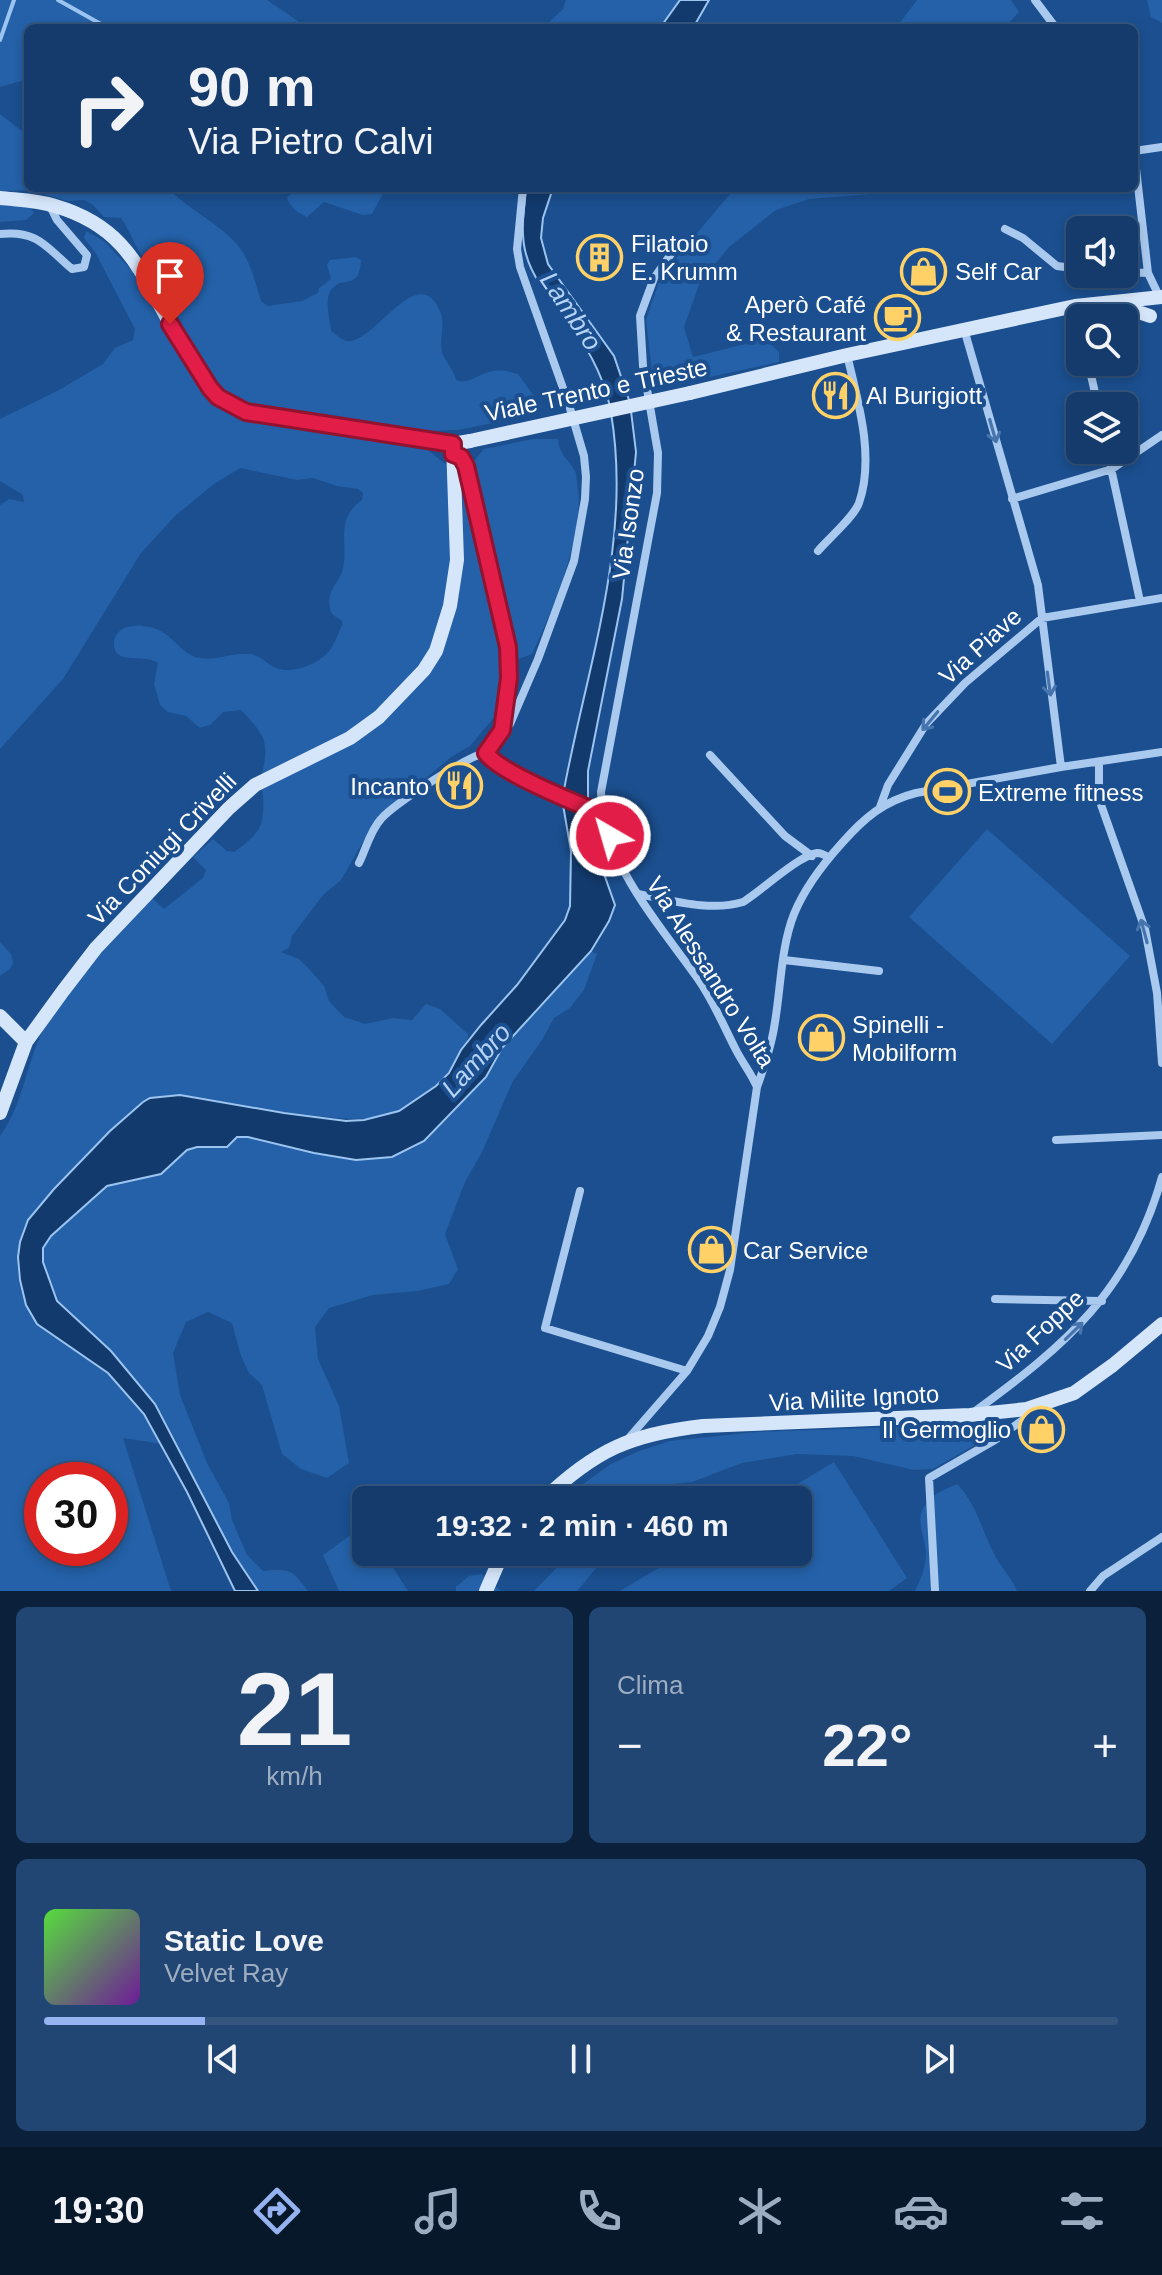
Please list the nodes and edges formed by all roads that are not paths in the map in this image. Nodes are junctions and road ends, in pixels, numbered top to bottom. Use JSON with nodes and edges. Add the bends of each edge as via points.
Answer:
{"nodes":[{"id":1,"x":1035,"y":0,"type":"edge"},
{"id":2,"x":1053,"y":24,"type":"edge"},
{"id":3,"x":1162,"y":147,"type":"edge"},
{"id":4,"x":1138,"y":150,"type":"edge"},
{"id":5,"x":1138,"y":186,"type":"edge"},
{"id":6,"x":523,"y":192,"type":"edge"},
{"id":7,"x":0,"y":198,"type":"edge"},
{"id":8,"x":49,"y":204,"type":"junction"},
{"id":9,"x":1005,"y":229,"type":"dead end"},
{"id":10,"x":0,"y":234,"type":"edge"},
{"id":11,"x":676,"y":247,"type":"dead end"},
{"id":12,"x":1066,"y":267,"type":"edge"},
{"id":13,"x":1138,"y":273,"type":"edge"},
{"id":14,"x":1148,"y":273,"type":"junction"},
{"id":15,"x":1157,"y":297,"type":"edge"},
{"id":16,"x":1111,"y":302,"type":"junction"},
{"id":17,"x":1158,"y":320,"type":"edge"},
{"id":18,"x":964,"y":329,"type":"junction"},
{"id":19,"x":847,"y":355,"type":"junction"},
{"id":20,"x":1162,"y":435,"type":"edge"},
{"id":21,"x":453,"y":449,"type":"junction"},
{"id":22,"x":1111,"y":464,"type":"edge"},
{"id":23,"x":1112,"y":469,"type":"junction"},
{"id":24,"x":1012,"y":499,"type":"junction"},
{"id":25,"x":818,"y":551,"type":"dead end"},
{"id":26,"x":1162,"y":598,"type":"edge"},
{"id":27,"x":1140,"y":601,"type":"junction"},
{"id":28,"x":1042,"y":618,"type":"junction"},
{"id":29,"x":502,"y":726,"type":"junction"},
{"id":30,"x":1162,"y":752,"type":"edge"},
{"id":31,"x":486,"y":753,"type":"junction"},
{"id":32,"x":710,"y":755,"type":"dead end"},
{"id":33,"x":1099,"y":762,"type":"junction"},
{"id":34,"x":1061,"y":767,"type":"junction"},
{"id":35,"x":880,"y":807,"type":"junction"},
{"id":36,"x":602,"y":814,"type":"junction"},
{"id":37,"x":812,"y":856,"type":"junction"},
{"id":38,"x":829,"y":858,"type":"junction"},
{"id":39,"x":359,"y":863,"type":"dead end"},
{"id":40,"x":638,"y":894,"type":"junction"},
{"id":41,"x":784,"y":960,"type":"junction"},
{"id":42,"x":879,"y":971,"type":"dead end"},
{"id":43,"x":0,"y":1016,"type":"edge"},
{"id":44,"x":26,"y":1042,"type":"junction"},
{"id":45,"x":1162,"y":1063,"type":"edge"},
{"id":46,"x":757,"y":1087,"type":"junction"},
{"id":47,"x":0,"y":1113,"type":"edge"},
{"id":48,"x":1162,"y":1135,"type":"edge"},
{"id":49,"x":1056,"y":1140,"type":"dead end"},
{"id":50,"x":1162,"y":1177,"type":"edge"},
{"id":51,"x":580,"y":1191,"type":"dead end"},
{"id":52,"x":995,"y":1299,"type":"dead end"},
{"id":53,"x":1102,"y":1301,"type":"junction"},
{"id":54,"x":1162,"y":1324,"type":"edge"},
{"id":55,"x":687,"y":1371,"type":"junction"},
{"id":56,"x":1046,"y":1404,"type":"junction"},
{"id":57,"x":970,"y":1415,"type":"junction"},
{"id":58,"x":627,"y":1440,"type":"junction"},
{"id":59,"x":560,"y":1486,"type":"edge"},
{"id":60,"x":1162,"y":1537,"type":"edge"},
{"id":61,"x":497,"y":1566,"type":"edge"},
{"id":62,"x":935,"y":1590,"type":"edge"},
{"id":63,"x":486,"y":1591,"type":"edge"},
{"id":64,"x":1090,"y":1591,"type":"edge"}],
"edges":[{"from":1,"to":2,"type":"street"},
{"from":3,"to":4,"type":"street"},
{"from":5,"to":14,"type":"street"},
{"from":6,"to":29,"type":"street","via":[[517,249],[521,273],[584,456],[585,499],[569,578],[510,724]]},
{"from":7,"to":8,"type":"street","name":"Viale Trento e Trieste"},
{"from":8,"to":10,"type":"street","via":[[87,255],[84,267],[72,269],[24,233]]},
{"from":8,"to":21,"type":"street","name":"Viale Trento e Trieste","via":[[102,228],[130,253],[196,368],[228,403],[280,419]]},
{"from":9,"to":12,"type":"street"},
{"from":11,"to":36,"type":"street","name":"Via Isonzo","via":[[654,278],[640,316],[658,453],[657,493],[601,792]]},
{"from":13,"to":14,"type":"street"},
{"from":14,"to":15,"type":"street"},
{"from":15,"to":16,"type":"street"},
{"from":15,"to":17,"type":"street","via":[[1147,309]]},
{"from":16,"to":17,"type":"street","name":"Viale Trento e Trieste"},
{"from":16,"to":18,"type":"street","name":"Viale Trento e Trieste"},
{"from":18,"to":19,"type":"street","name":"Viale Trento e Trieste"},
{"from":18,"to":24,"type":"street","one_way":true},
{"from":19,"to":21,"type":"street","name":"Viale Trento e Trieste","bridge":true},
{"from":19,"to":25,"type":"street","via":[[865,443],[864,469],[858,506]]},
{"from":20,"to":23,"type":"street"},
{"from":21,"to":29,"type":"street","via":[[466,466],[508,647]]},
{"from":21,"to":44,"type":"street","name":"Via Coniugi Crivelli","via":[[457,560],[450,606],[424,670],[379,717],[350,738],[255,785],[236,801],[96,948]]},
{"from":22,"to":23,"type":"street"},
{"from":23,"to":24,"type":"street"},
{"from":23,"to":27,"type":"street"},
{"from":24,"to":28,"type":"street","via":[[1038,585]]},
{"from":26,"to":27,"type":"street","name":"Via Piave"},
{"from":27,"to":28,"type":"street","name":"Via Piave"},
{"from":28,"to":34,"type":"street","one_way":true},
{"from":28,"to":35,"type":"street","name":"Via Piave","one_way":true,"via":[[926,724]]},
{"from":29,"to":31,"type":"street"},
{"from":30,"to":33,"type":"street","name":"Via Alessandro Volta"},
{"from":31,"to":36,"type":"street","via":[[503,767]]},
{"from":31,"to":39,"type":"street","via":[[426,785],[381,818]]},
{"from":32,"to":37,"type":"street","via":[[785,836]]},
{"from":33,"to":34,"type":"street","name":"Via Alessandro Volta"},
{"from":45,"to":33,"type":"street","one_way":true,"via":[[1147,942],[1099,799]]},
{"from":34,"to":35,"type":"street","name":"Via Alessandro Volta","via":[[916,793]]},
{"from":35,"to":38,"type":"street","name":"Via Alessandro Volta"},
{"from":36,"to":40,"type":"street","name":"Via Alessandro Volta"},
{"from":37,"to":38,"type":"street"},
{"from":37,"to":40,"type":"street","via":[[735,904]]},
{"from":38,"to":41,"type":"street","name":"Via Alessandro Volta","via":[[794,915]]},
{"from":40,"to":46,"type":"street","name":"Via Alessandro Volta","via":[[718,1010]]},
{"from":41,"to":42,"type":"street"},
{"from":41,"to":46,"type":"street","name":"Via Alessandro Volta","via":[[775,1025]]},
{"from":43,"to":44,"type":"street"},
{"from":44,"to":47,"type":"street","name":"Via Coniugi Crivelli"},
{"from":46,"to":55,"type":"street","via":[[730,1270],[708,1336]]},
{"from":48,"to":49,"type":"street"},
{"from":50,"to":53,"type":"street","name":"Via Foppe","via":[[1135,1247]]},
{"from":51,"to":55,"type":"street","via":[[545,1328]]},
{"from":52,"to":53,"type":"street"},
{"from":57,"to":53,"type":"street","name":"Via Foppe","one_way":true,"via":[[1061,1344]]},
{"from":54,"to":56,"type":"street","name":"Via Milite Ignoto","via":[[1085,1386]]},
{"from":55,"to":58,"type":"street"},
{"from":56,"to":57,"type":"street","name":"Via Milite Ignoto"},
{"from":56,"to":62,"type":"street","via":[[929,1478]]},
{"from":57,"to":58,"type":"street","name":"Via Milite Ignoto","via":[[703,1426]]},
{"from":58,"to":59,"type":"street","name":"Via Milite Ignoto"},
{"from":60,"to":64,"type":"street","via":[[1103,1576]]},
{"from":61,"to":63,"type":"street"}]}
